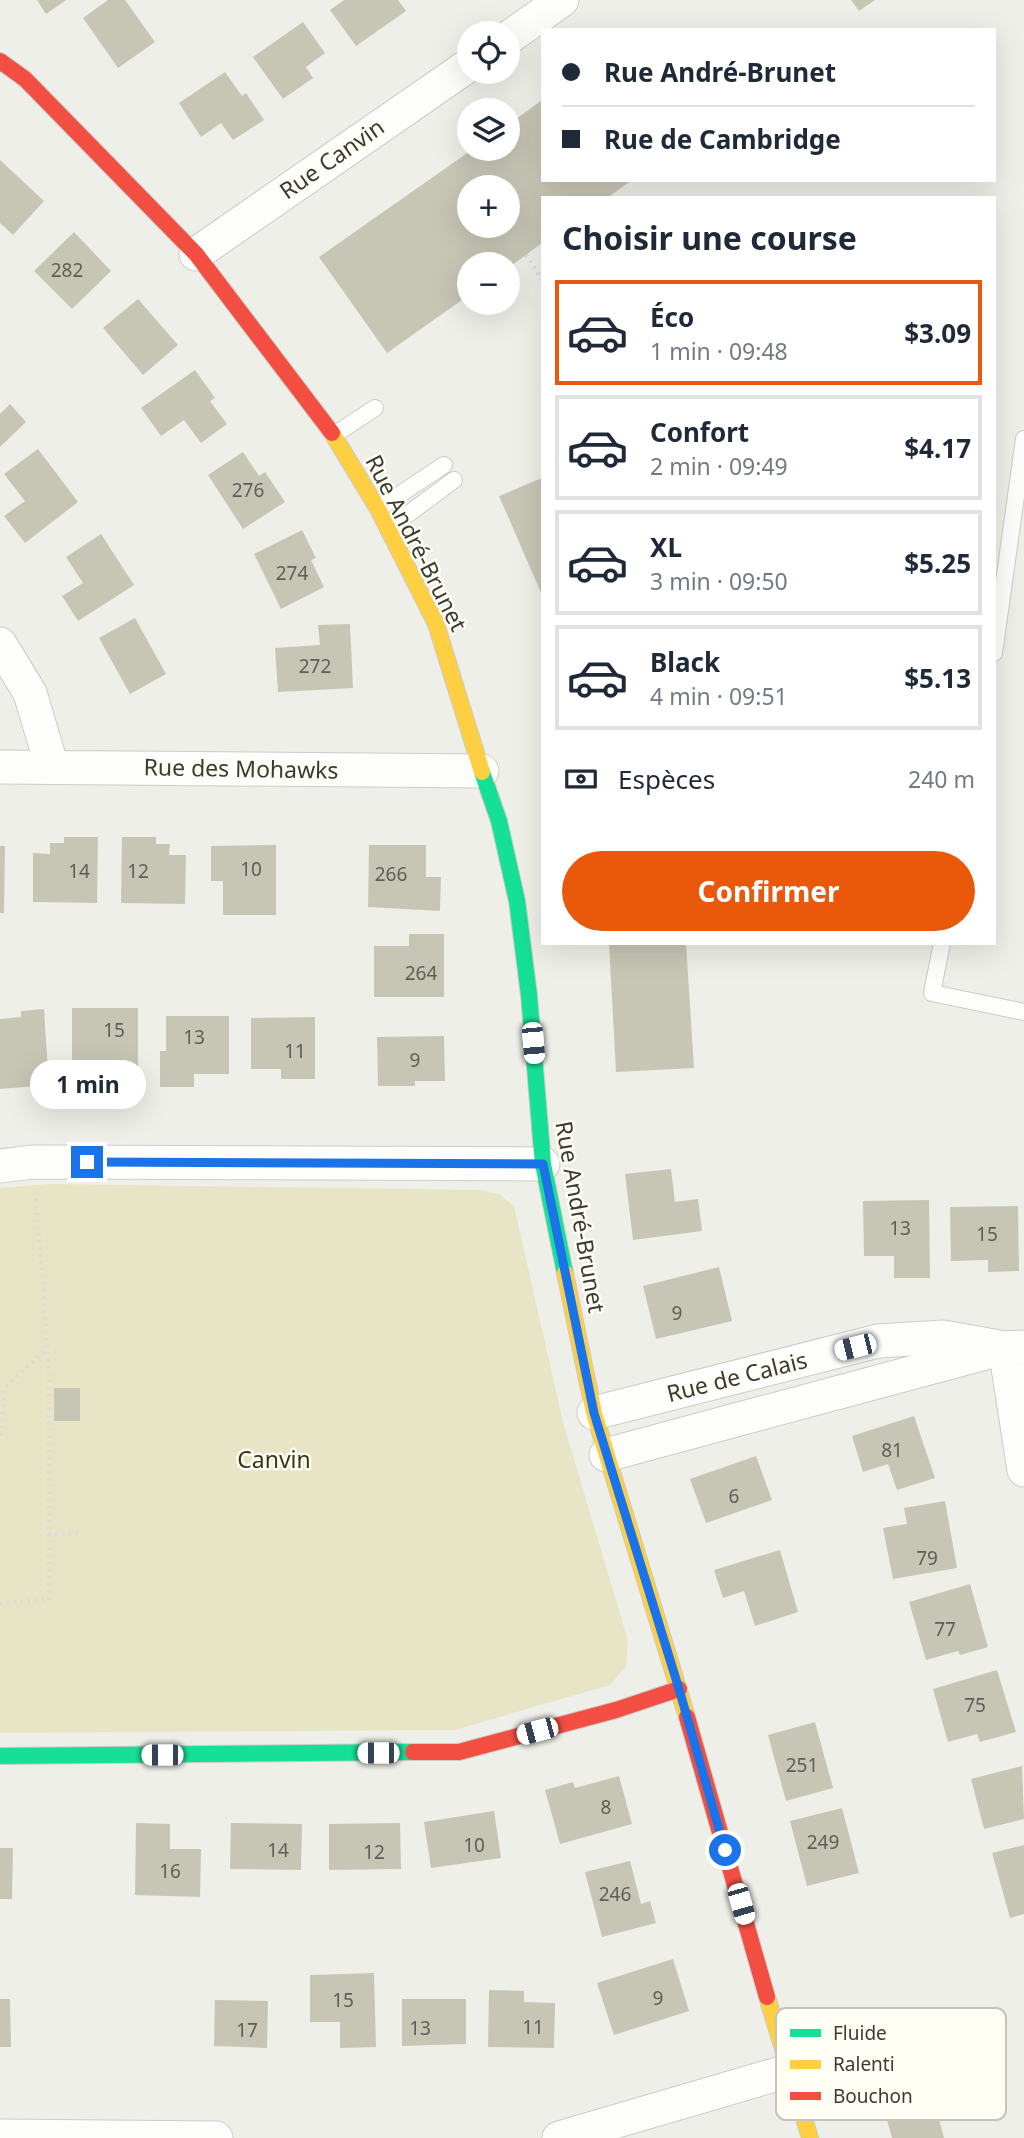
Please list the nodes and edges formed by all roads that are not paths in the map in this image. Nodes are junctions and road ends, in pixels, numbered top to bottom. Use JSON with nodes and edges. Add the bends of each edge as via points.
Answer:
{"nodes":[{"id":1,"x":562,"y":0,"type":"edge"},
{"id":2,"x":520,"y":30,"type":"edge"},
{"id":3,"x":0,"y":61,"type":"edge"},
{"id":4,"x":457,"y":73,"type":"edge"},
{"id":5,"x":196,"y":254,"type":"junction"},
{"id":6,"x":375,"y":408,"type":"dead end"},
{"id":7,"x":334,"y":435,"type":"junction"},
{"id":8,"x":1024,"y":439,"type":"edge"},
{"id":9,"x":444,"y":465,"type":"dead end"},
{"id":10,"x":454,"y":480,"type":"dead end"},
{"id":11,"x":378,"y":509,"type":"junction"},
{"id":12,"x":388,"y":529,"type":"junction"},
{"id":13,"x":998,"y":600,"type":"edge"},
{"id":14,"x":996,"y":626,"type":"edge"},
{"id":15,"x":0,"y":644,"type":"edge"},
{"id":16,"x":0,"y":767,"type":"edge"},
{"id":17,"x":52,"y":767,"type":"junction"},
{"id":18,"x":482,"y":771,"type":"junction"},
{"id":19,"x":942,"y":945,"type":"edge"},
{"id":20,"x":1024,"y":1012,"type":"edge"},
{"id":21,"x":543,"y":1164,"type":"junction"},
{"id":22,"x":0,"y":1166,"type":"edge"},
{"id":23,"x":1015,"y":1347,"type":"edge"},
{"id":24,"x":594,"y":1413,"type":"junction"},
{"id":25,"x":606,"y":1455,"type":"junction"},
{"id":26,"x":1024,"y":1470,"type":"edge"},
{"id":27,"x":679,"y":1689,"type":"junction"},
{"id":28,"x":0,"y":1756,"type":"edge"},
{"id":29,"x":776,"y":2029,"type":"edge"},
{"id":30,"x":776,"y":2075,"type":"edge"},
{"id":31,"x":804,"y":2120,"type":"edge"},
{"id":32,"x":0,"y":2136,"type":"edge"},
{"id":33,"x":216,"y":2138,"type":"edge"},
{"id":34,"x":559,"y":2138,"type":"edge"},
{"id":35,"x":810,"y":2138,"type":"edge"}],
"edges":[{"from":1,"to":2,"type":"street"},
{"from":3,"to":5,"type":"street","name":"Rue André-Brunet","via":[[25,79]]},
{"from":4,"to":5,"type":"street","name":"Rue Canvin"},
{"from":5,"to":7,"type":"street","name":"Rue André-Brunet"},
{"from":6,"to":7,"type":"lane"},
{"from":7,"to":11,"type":"street","name":"Rue André-Brunet"},
{"from":8,"to":13,"type":"lane"},
{"from":9,"to":11,"type":"lane"},
{"from":10,"to":12,"type":"lane"},
{"from":11,"to":12,"type":"street","name":"Rue André-Brunet"},
{"from":12,"to":18,"type":"street","name":"Rue André-Brunet","via":[[436,624]]},
{"from":13,"to":14,"type":"lane"},
{"from":15,"to":17,"type":"street","via":[[30,693]]},
{"from":16,"to":17,"type":"street","name":"Rue des Mohawks"},
{"from":17,"to":18,"type":"street","name":"Rue des Mohawks"},
{"from":18,"to":21,"type":"street","name":"Rue André-Brunet","via":[[517,901]]},
{"from":19,"to":20,"type":"lane","via":[[932,993]]},
{"from":21,"to":22,"type":"street","via":[[33,1162]]},
{"from":21,"to":24,"type":"street","name":"Rue André-Brunet"},
{"from":23,"to":24,"type":"street","name":"Rue de Calais","via":[[943,1337],[878,1341]]},
{"from":23,"to":25,"type":"street","name":"Rue de Calais"},
{"from":23,"to":26,"type":"street"},
{"from":24,"to":25,"type":"street","name":"Rue André-Brunet"},
{"from":25,"to":27,"type":"street","name":"Rue André-Brunet"},
{"from":27,"to":28,"type":"street","via":[[459,1752]]},
{"from":27,"to":29,"type":"street","name":"Rue André-Brunet"},
{"from":30,"to":34,"type":"street"},
{"from":31,"to":35,"type":"street","name":"Rue André-Brunet"},
{"from":32,"to":33,"type":"street"}]}
